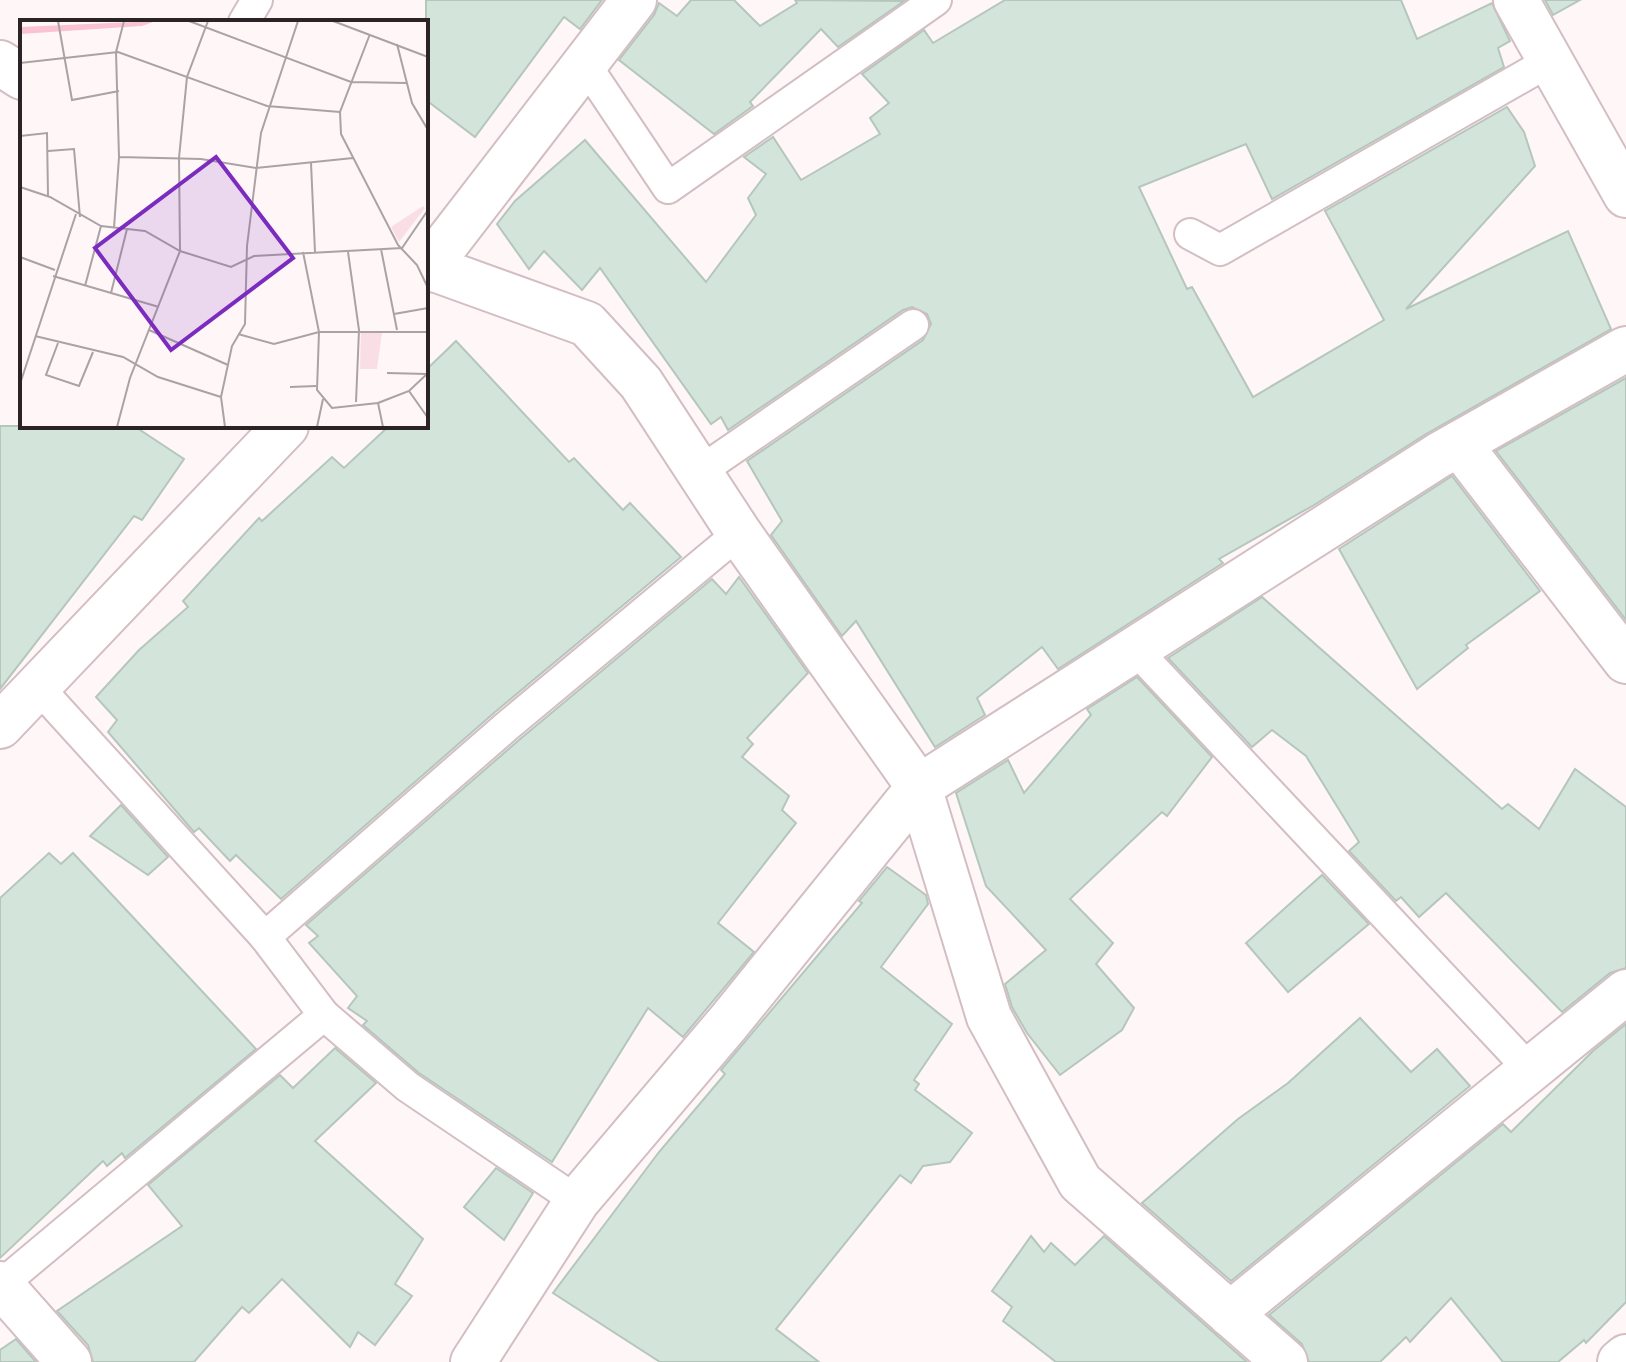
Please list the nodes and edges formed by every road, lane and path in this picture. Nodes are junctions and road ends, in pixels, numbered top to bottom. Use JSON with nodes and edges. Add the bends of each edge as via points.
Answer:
{"nodes":[{"id":1,"x":257,"y":0,"type":"edge"},
{"id":2,"x":634,"y":0,"type":"edge"},
{"id":3,"x":936,"y":0,"type":"edge"},
{"id":4,"x":1516,"y":0,"type":"edge"},
{"id":5,"x":245,"y":20,"type":"edge"},
{"id":6,"x":1550,"y":61,"type":"junction"},
{"id":7,"x":0,"y":63,"type":"edge"},
{"id":8,"x":585,"y":64,"type":"junction"},
{"id":9,"x":20,"y":76,"type":"edge"},
{"id":10,"x":1626,"y":195,"type":"edge"},
{"id":11,"x":1190,"y":234,"type":"dead end"},
{"id":12,"x":428,"y":267,"type":"edge"},
{"id":13,"x":428,"y":268,"type":"edge"},
{"id":14,"x":913,"y":325,"type":"dead end"},
{"id":15,"x":1626,"y":349,"type":"edge"},
{"id":16,"x":284,"y":428,"type":"edge"},
{"id":17,"x":1459,"y":444,"type":"junction"},
{"id":18,"x":699,"y":472,"type":"junction"},
{"id":19,"x":739,"y":533,"type":"junction"},
{"id":20,"x":1135,"y":649,"type":"junction"},
{"id":21,"x":1626,"y":661,"type":"edge"},
{"id":22,"x":37,"y":686,"type":"junction"},
{"id":23,"x":0,"y":725,"type":"edge"},
{"id":24,"x":919,"y":787,"type":"junction"},
{"id":25,"x":265,"y":937,"type":"junction"},
{"id":26,"x":1626,"y":992,"type":"edge"},
{"id":27,"x":324,"y":1015,"type":"junction"},
{"id":28,"x":1530,"y":1070,"type":"junction"},
{"id":29,"x":577,"y":1201,"type":"junction"},
{"id":30,"x":0,"y":1285,"type":"edge"},
{"id":31,"x":1230,"y":1314,"type":"junction"},
{"id":32,"x":1626,"y":1357,"type":"edge"},
{"id":33,"x":62,"y":1360,"type":"edge"},
{"id":34,"x":473,"y":1362,"type":"edge"},
{"id":35,"x":1285,"y":1362,"type":"edge"},
{"id":36,"x":1620,"y":1362,"type":"edge"}],
"edges":[{"from":1,"to":5,"type":"lane"},
{"from":2,"to":8,"type":"street"},
{"from":3,"to":8,"type":"lane","via":[[668,188]]},
{"from":4,"to":6,"type":"street"},
{"from":6,"to":10,"type":"street"},
{"from":6,"to":11,"type":"lane","via":[[1220,250]]},
{"from":7,"to":9,"type":"street"},
{"from":8,"to":12,"type":"street"},
{"from":13,"to":18,"type":"street","via":[[587,324],[641,383]]},
{"from":14,"to":18,"type":"lane"},
{"from":15,"to":17,"type":"street"},
{"from":16,"to":22,"type":"street"},
{"from":17,"to":20,"type":"street"},
{"from":17,"to":21,"type":"street"},
{"from":18,"to":19,"type":"street"},
{"from":19,"to":24,"type":"street"},
{"from":19,"to":25,"type":"lane"},
{"from":20,"to":24,"type":"street"},
{"from":20,"to":28,"type":"lane"},
{"from":22,"to":23,"type":"street"},
{"from":22,"to":25,"type":"lane"},
{"from":24,"to":29,"type":"street"},
{"from":24,"to":31,"type":"street","via":[[989,1017],[1080,1182]]},
{"from":25,"to":27,"type":"lane"},
{"from":26,"to":28,"type":"street"},
{"from":27,"to":29,"type":"lane","via":[[408,1087]]},
{"from":27,"to":30,"type":"lane"},
{"from":28,"to":31,"type":"street"},
{"from":29,"to":34,"type":"street"},
{"from":30,"to":33,"type":"street"},
{"from":31,"to":35,"type":"street"},
{"from":32,"to":36,"type":"street"}]}
